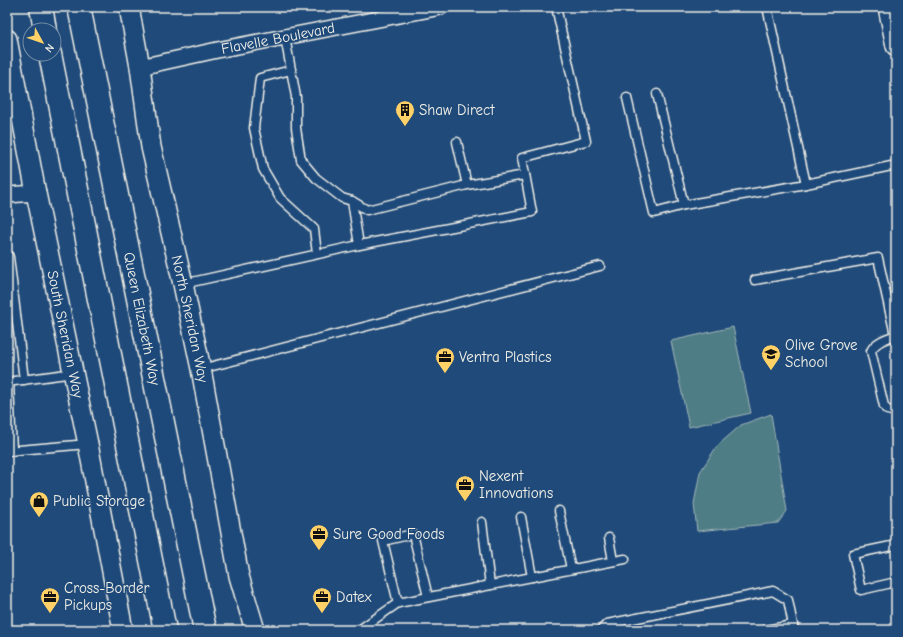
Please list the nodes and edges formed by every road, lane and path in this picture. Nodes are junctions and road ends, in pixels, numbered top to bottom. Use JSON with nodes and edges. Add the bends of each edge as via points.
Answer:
{"nodes":[{"id":1,"x":41,"y":7,"type":"edge"},
{"id":2,"x":79,"y":7,"type":"edge"},
{"id":3,"x":129,"y":7,"type":"edge"},
{"id":4,"x":441,"y":7,"type":"edge"},
{"id":5,"x":556,"y":7,"type":"edge"},
{"id":6,"x":767,"y":7,"type":"edge"},
{"id":7,"x":888,"y":7,"type":"edge"},
{"id":8,"x":44,"y":22,"type":"edge"},
{"id":9,"x":285,"y":37,"type":"junction"},
{"id":10,"x":7,"y":39,"type":"edge"},
{"id":11,"x":896,"y":46,"type":"edge"},
{"id":12,"x":52,"y":62,"type":"edge"},
{"id":13,"x":140,"y":67,"type":"junction"},
{"id":14,"x":291,"y":70,"type":"junction"},
{"id":15,"x":657,"y":94,"type":"dead end"},
{"id":16,"x":627,"y":98,"type":"dead end"},
{"id":17,"x":457,"y":142,"type":"dead end"},
{"id":18,"x":896,"y":165,"type":"edge"},
{"id":19,"x":525,"y":175,"type":"junction"},
{"id":20,"x":806,"y":184,"type":"junction"},
{"id":21,"x":467,"y":185,"type":"junction"},
{"id":22,"x":36,"y":192,"type":"junction"},
{"id":23,"x":7,"y":195,"type":"edge"},
{"id":24,"x":352,"y":201,"type":"junction"},
{"id":25,"x":684,"y":205,"type":"junction"},
{"id":26,"x":359,"y":244,"type":"junction"},
{"id":27,"x":7,"y":253,"type":"edge"},
{"id":28,"x":317,"y":254,"type":"junction"},
{"id":29,"x":600,"y":266,"type":"dead end"},
{"id":30,"x":754,"y":280,"type":"dead end"},
{"id":31,"x":183,"y":284,"type":"junction"},
{"id":32,"x":896,"y":335,"type":"edge"},
{"id":33,"x":201,"y":369,"type":"junction"},
{"id":34,"x":74,"y":373,"type":"junction"},
{"id":35,"x":24,"y":380,"type":"junction"},
{"id":36,"x":8,"y":382,"type":"edge"},
{"id":37,"x":896,"y":412,"type":"edge"},
{"id":38,"x":88,"y":444,"type":"junction"},
{"id":39,"x":10,"y":451,"type":"edge"},
{"id":40,"x":559,"y":511,"type":"dead end"},
{"id":41,"x":521,"y":517,"type":"dead end"},
{"id":42,"x":482,"y":522,"type":"dead end"},
{"id":43,"x":609,"y":538,"type":"dead end"},
{"id":44,"x":896,"y":545,"type":"edge"},
{"id":45,"x":625,"y":559,"type":"dead end"},
{"id":46,"x":613,"y":561,"type":"junction"},
{"id":47,"x":571,"y":569,"type":"junction"},
{"id":48,"x":532,"y":577,"type":"junction"},
{"id":49,"x":896,"y":582,"type":"edge"},
{"id":50,"x":490,"y":585,"type":"junction"},
{"id":51,"x":428,"y":597,"type":"junction"},
{"id":52,"x":398,"y":603,"type":"junction"},
{"id":53,"x":793,"y":627,"type":"edge"},
{"id":54,"x":123,"y":630,"type":"edge"},
{"id":55,"x":165,"y":630,"type":"edge"},
{"id":56,"x":205,"y":630,"type":"edge"},
{"id":57,"x":255,"y":630,"type":"edge"},
{"id":58,"x":359,"y":630,"type":"edge"},
{"id":59,"x":601,"y":630,"type":"edge"},
{"id":60,"x":765,"y":630,"type":"edge"}],
"edges":[{"from":1,"to":8,"type":"highway"},
{"from":2,"to":56,"type":"highway","name":"Queen Elizabeth Way"},
{"from":3,"to":13,"type":"street","name":"North Sheridan Way"},
{"from":4,"to":9,"type":"street","name":"Flavelle Boulevard"},
{"from":5,"to":19,"type":"lane","via":[[586,141],[522,158]]},
{"from":6,"to":20,"type":"lane"},
{"from":7,"to":11,"type":"street"},
{"from":9,"to":13,"type":"street","name":"Flavelle Boulevard"},
{"from":9,"to":14,"type":"lane"},
{"from":10,"to":22,"type":"street","name":"South Sheridan Way","via":[[15,97]]},
{"from":12,"to":55,"type":"highway"},
{"from":13,"to":31,"type":"street","name":"North Sheridan Way","via":[[151,147]]},
{"from":14,"to":24,"type":"lane","via":[[301,160],[316,178],[342,198]]},
{"from":14,"to":28,"type":"lane","via":[[260,78],[254,128],[263,169],[280,198],[314,229]]},
{"from":15,"to":25,"type":"lane"},
{"from":16,"to":25,"type":"lane","via":[[654,213]]},
{"from":17,"to":21,"type":"lane"},
{"from":18,"to":20,"type":"lane"},
{"from":19,"to":21,"type":"lane"},
{"from":19,"to":26,"type":"lane","via":[[532,212]]},
{"from":20,"to":25,"type":"lane"},
{"from":21,"to":24,"type":"lane","via":[[367,210]]},
{"from":22,"to":23,"type":"street"},
{"from":22,"to":34,"type":"street","name":"South Sheridan Way"},
{"from":24,"to":26,"type":"lane"},
{"from":26,"to":28,"type":"lane"},
{"from":27,"to":35,"type":"lane"},
{"from":28,"to":31,"type":"lane"},
{"from":29,"to":33,"type":"lane"},
{"from":30,"to":32,"type":"lane","via":[[878,258]]},
{"from":31,"to":33,"type":"street","name":"North Sheridan Way"},
{"from":32,"to":37,"type":"lane","via":[[880,342],[871,351],[884,406],[887,410]]},
{"from":33,"to":57,"type":"street","name":"North Sheridan Way","via":[[239,576]]},
{"from":34,"to":35,"type":"lane"},
{"from":34,"to":38,"type":"street","name":"South Sheridan Way"},
{"from":35,"to":36,"type":"lane"},
{"from":36,"to":39,"type":"lane"},
{"from":38,"to":39,"type":"lane"},
{"from":38,"to":54,"type":"street","name":"South Sheridan Way"},
{"from":40,"to":47,"type":"lane"},
{"from":41,"to":48,"type":"lane"},
{"from":42,"to":50,"type":"lane"},
{"from":43,"to":46,"type":"lane"},
{"from":44,"to":49,"type":"lane","via":[[852,554],[862,590]]},
{"from":45,"to":46,"type":"lane"},
{"from":46,"to":47,"type":"lane"},
{"from":47,"to":48,"type":"lane"},
{"from":48,"to":50,"type":"lane"},
{"from":50,"to":51,"type":"lane"},
{"from":51,"to":52,"type":"lane"},
{"from":51,"to":52,"type":"lane","via":[[413,534],[383,542]]},
{"from":52,"to":58,"type":"lane"},
{"from":53,"to":59,"type":"lane","via":[[788,600],[774,591],[607,624]]},
{"from":53,"to":60,"type":"lane"}]}
